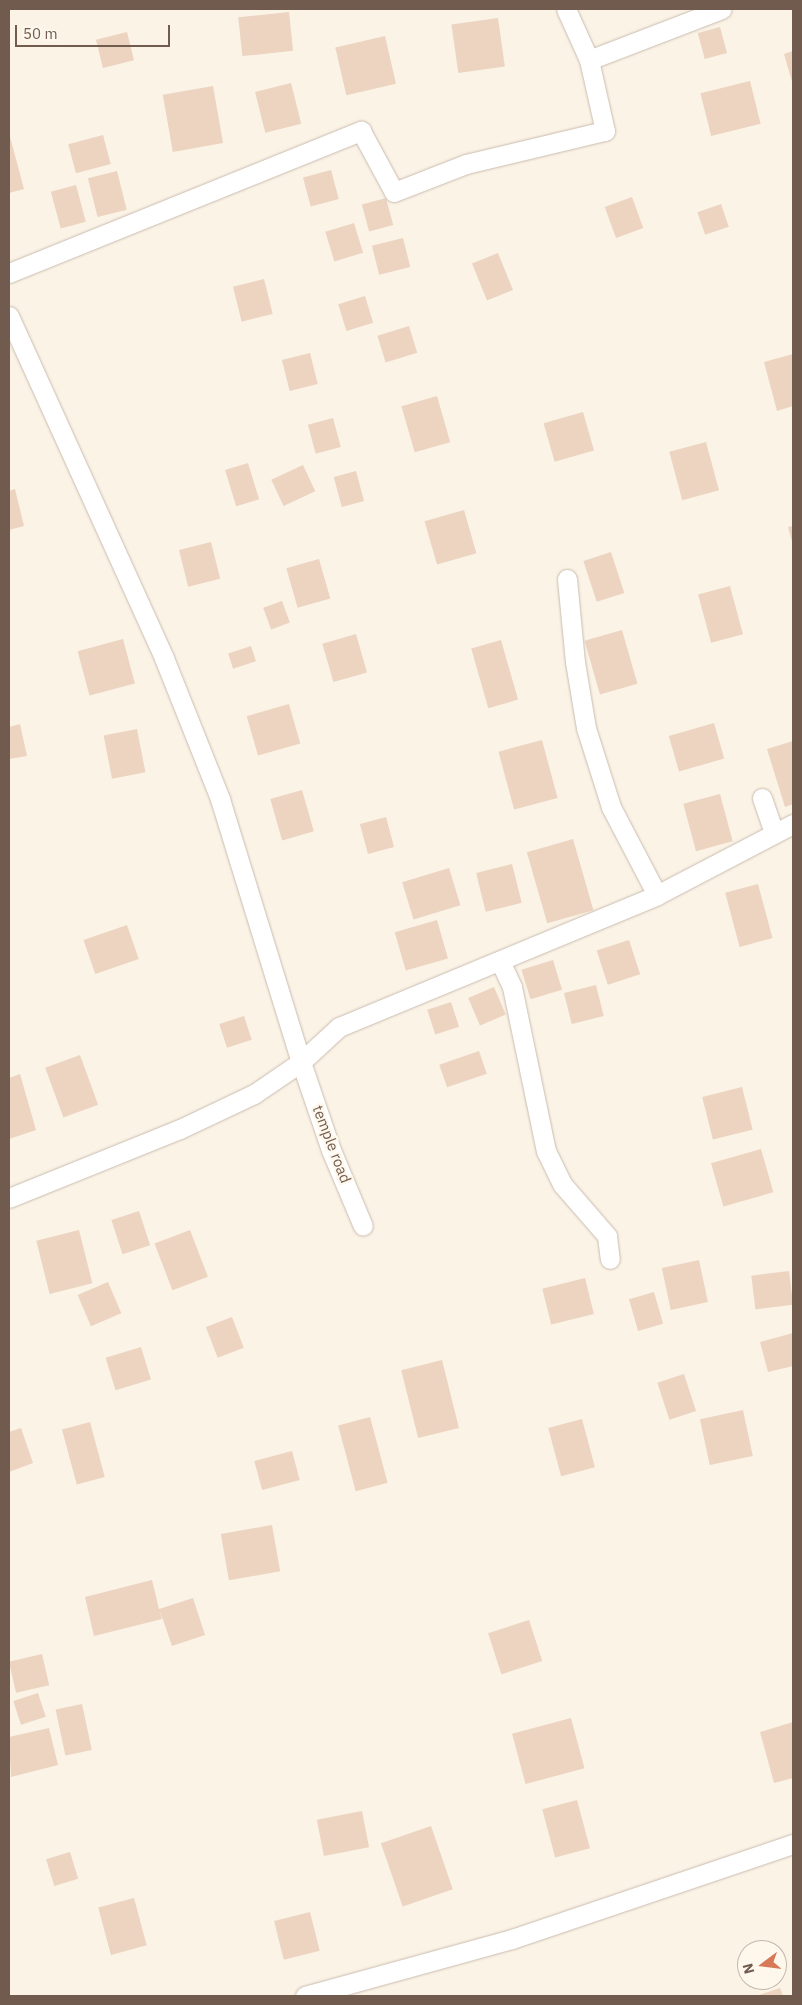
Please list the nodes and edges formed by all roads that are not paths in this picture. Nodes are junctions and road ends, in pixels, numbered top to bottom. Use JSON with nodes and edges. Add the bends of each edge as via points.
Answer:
{"nodes":[{"id":1,"x":566,"y":9,"type":"edge"},
{"id":2,"x":722,"y":9,"type":"edge"},
{"id":3,"x":589,"y":60,"type":"junction"},
{"id":4,"x":9,"y":273,"type":"edge"},
{"id":5,"x":9,"y":316,"type":"edge"},
{"id":6,"x":567,"y":579,"type":"dead end"},
{"id":7,"x":762,"y":798,"type":"dead end"},
{"id":8,"x":793,"y":824,"type":"edge"},
{"id":9,"x":774,"y":833,"type":"junction"},
{"id":10,"x":657,"y":895,"type":"junction"},
{"id":11,"x":500,"y":961,"type":"junction"},
{"id":12,"x":301,"y":1062,"type":"junction"},
{"id":13,"x":9,"y":1198,"type":"edge"},
{"id":14,"x":363,"y":1226,"type":"dead end"},
{"id":15,"x":610,"y":1260,"type":"dead end"},
{"id":16,"x":793,"y":1844,"type":"edge"},
{"id":17,"x":306,"y":1996,"type":"edge"}],
"edges":[{"from":1,"to":3,"type":"street"},
{"from":2,"to":3,"type":"street"},
{"from":3,"to":4,"type":"street","via":[[605,131],[466,164],[394,192],[361,131]]},
{"from":5,"to":12,"type":"street","name":"temple road","via":[[164,658],[220,799]]},
{"from":6,"to":10,"type":"street","via":[[575,662],[586,728],[612,807]]},
{"from":7,"to":9,"type":"street"},
{"from":8,"to":9,"type":"street"},
{"from":9,"to":10,"type":"street"},
{"from":10,"to":11,"type":"street"},
{"from":11,"to":12,"type":"street","via":[[339,1027]]},
{"from":11,"to":15,"type":"street","via":[[512,987],[546,1151],[562,1184],[607,1236]]},
{"from":12,"to":13,"type":"street","via":[[254,1094],[180,1129]]},
{"from":12,"to":14,"type":"street","name":"temple road","via":[[331,1150]]},
{"from":16,"to":17,"type":"street","via":[[512,1938]]}]}
